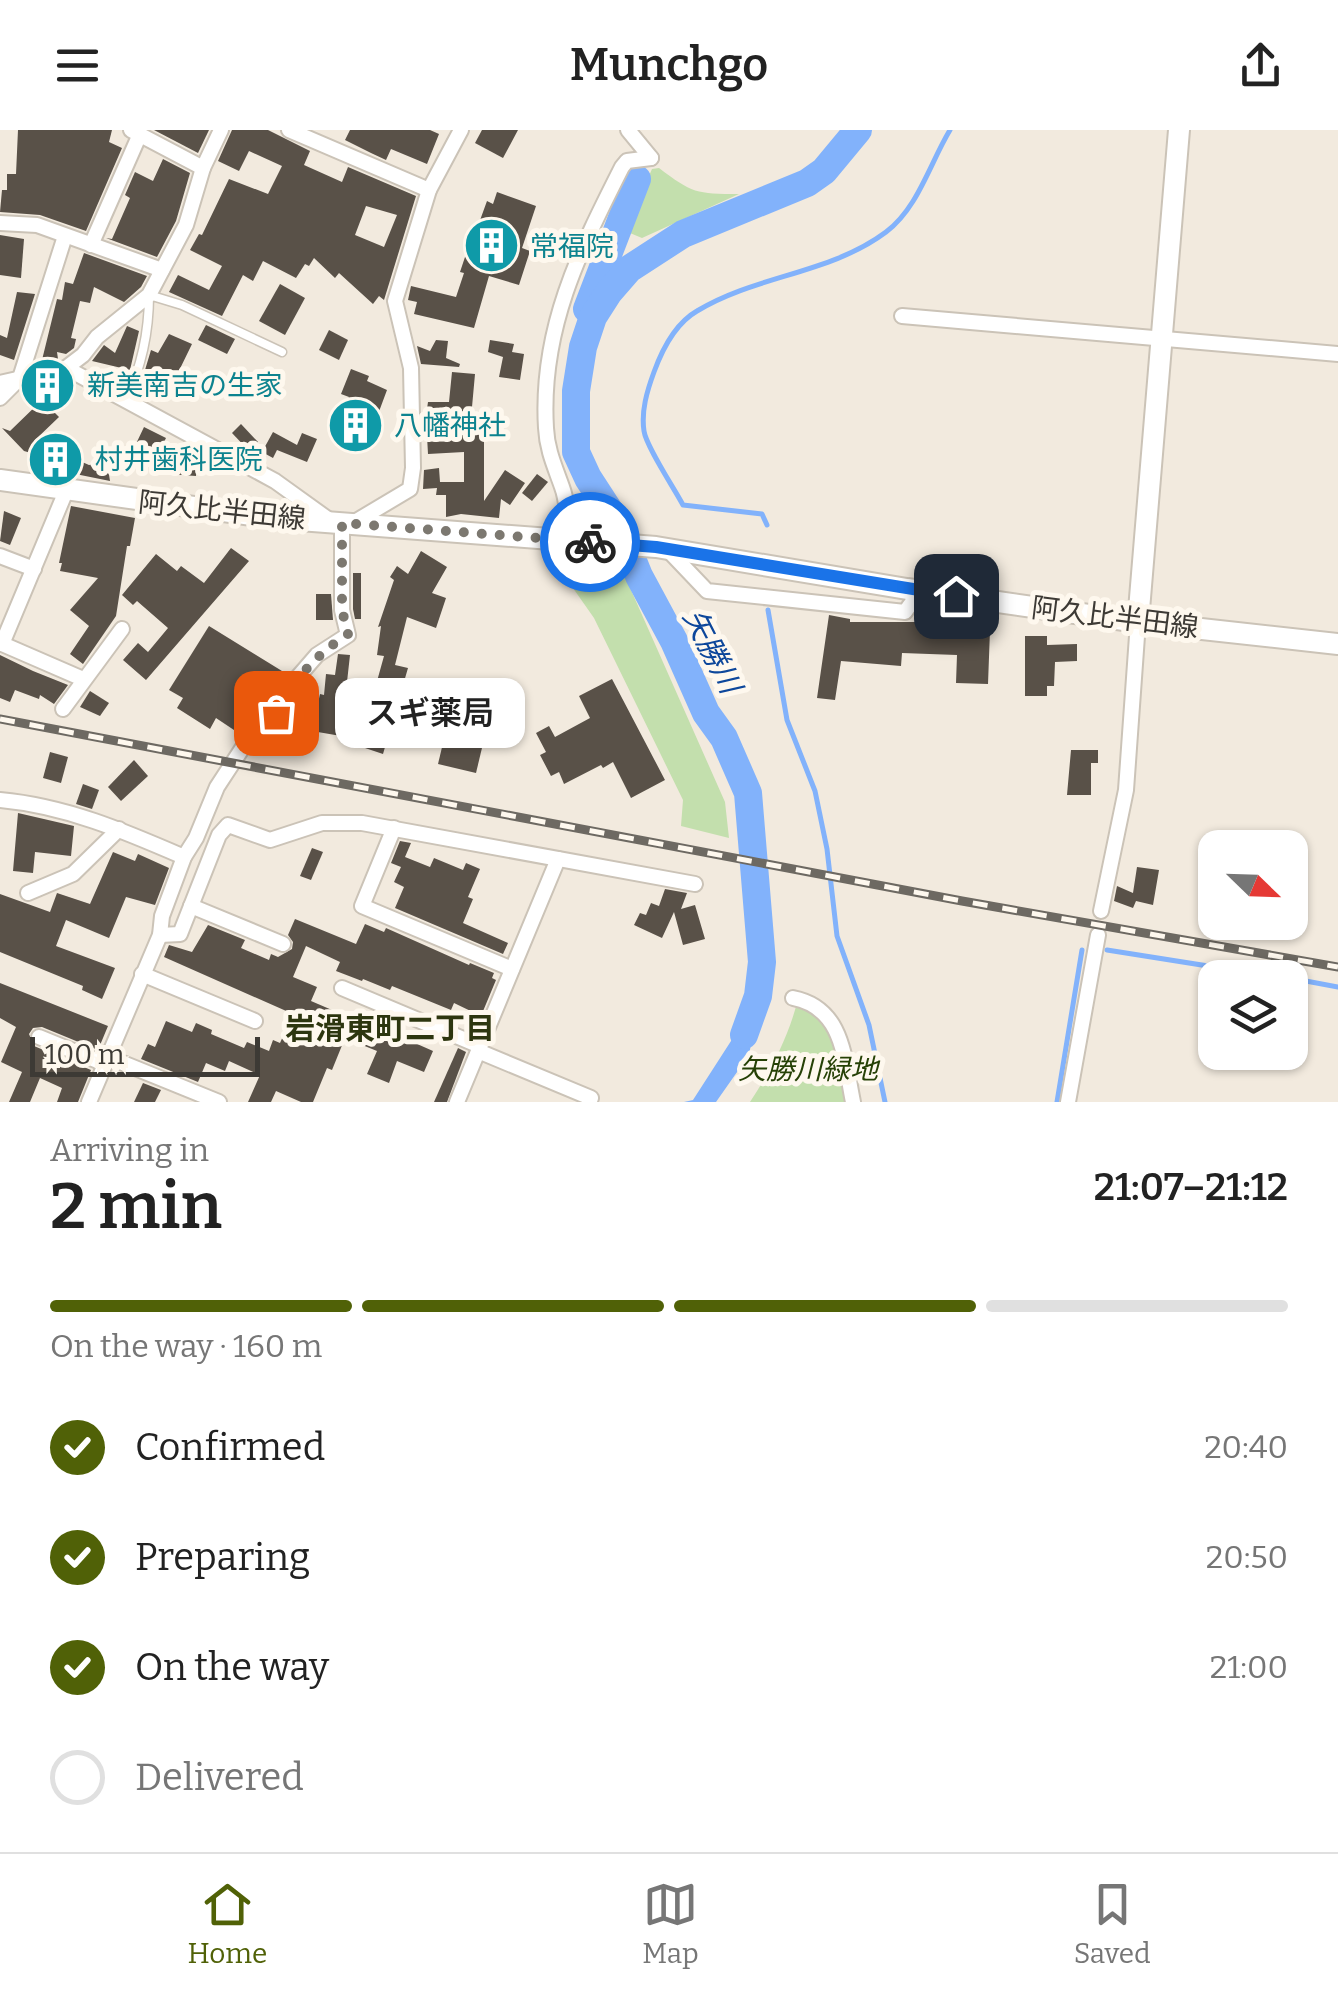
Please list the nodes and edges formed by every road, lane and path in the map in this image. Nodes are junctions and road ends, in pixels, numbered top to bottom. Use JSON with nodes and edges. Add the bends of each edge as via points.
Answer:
{"nodes":[{"id":1,"x":221,"y":130,"type":"edge"},
{"id":2,"x":289,"y":130,"type":"edge"},
{"id":3,"x":461,"y":130,"type":"edge"},
{"id":4,"x":628,"y":130,"type":"edge"},
{"id":5,"x":1180,"y":130,"type":"edge"},
{"id":6,"x":135,"y":132,"type":"edge"},
{"id":7,"x":202,"y":168,"type":"junction"},
{"id":8,"x":429,"y":190,"type":"junction"},
{"id":9,"x":0,"y":222,"type":"edge"},
{"id":10,"x":65,"y":236,"type":"junction"},
{"id":11,"x":91,"y":244,"type":"junction"},
{"id":12,"x":162,"y":270,"type":"junction"},
{"id":13,"x":149,"y":295,"type":"junction"},
{"id":14,"x":902,"y":316,"type":"dead end"},
{"id":15,"x":1162,"y":338,"type":"junction"},
{"id":16,"x":282,"y":352,"type":"dead end"},
{"id":17,"x":1338,"y":354,"type":"edge"},
{"id":18,"x":66,"y":368,"type":"junction"},
{"id":19,"x":20,"y":378,"type":"junction"},
{"id":20,"x":0,"y":383,"type":"edge"},
{"id":21,"x":0,"y":398,"type":"edge"},
{"id":22,"x":126,"y":402,"type":"junction"},
{"id":23,"x":0,"y":480,"type":"edge"},
{"id":24,"x":66,"y":491,"type":"junction"},
{"id":25,"x":342,"y":523,"type":"junction"},
{"id":26,"x":569,"y":540,"type":"junction"},
{"id":27,"x":661,"y":548,"type":"junction"},
{"id":28,"x":0,"y":556,"type":"edge"},
{"id":29,"x":34,"y":570,"type":"junction"},
{"id":30,"x":920,"y":590,"type":"junction"},
{"id":31,"x":1138,"y":622,"type":"junction"},
{"id":32,"x":122,"y":629,"type":"dead end"},
{"id":33,"x":1,"y":644,"type":"edge"},
{"id":34,"x":1338,"y":644,"type":"edge"},
{"id":35,"x":83,"y":678,"type":"junction"},
{"id":36,"x":63,"y":709,"type":"dead end"},
{"id":37,"x":0,"y":800,"type":"edge"},
{"id":38,"x":394,"y":828,"type":"junction"},
{"id":39,"x":120,"y":829,"type":"junction"},
{"id":40,"x":184,"y":857,"type":"junction"},
{"id":41,"x":558,"y":859,"type":"junction"},
{"id":42,"x":695,"y":884,"type":"dead end"},
{"id":43,"x":28,"y":893,"type":"dead end"},
{"id":44,"x":191,"y":906,"type":"junction"},
{"id":45,"x":1101,"y":911,"type":"dead end"},
{"id":46,"x":160,"y":935,"type":"junction"},
{"id":47,"x":1098,"y":935,"type":"dead end"},
{"id":48,"x":283,"y":944,"type":"dead end"},
{"id":49,"x":512,"y":969,"type":"junction"},
{"id":50,"x":142,"y":974,"type":"junction"},
{"id":51,"x":342,"y":988,"type":"dead end"},
{"id":52,"x":793,"y":998,"type":"dead end"},
{"id":53,"x":254,"y":1021,"type":"dead end"},
{"id":54,"x":40,"y":1038,"type":"dead end"},
{"id":55,"x":479,"y":1048,"type":"junction"},
{"id":56,"x":106,"y":1060,"type":"junction"},
{"id":57,"x":591,"y":1098,"type":"dead end"},
{"id":58,"x":88,"y":1102,"type":"edge"},
{"id":59,"x":219,"y":1102,"type":"edge"},
{"id":60,"x":457,"y":1102,"type":"edge"},
{"id":61,"x":854,"y":1102,"type":"edge"},
{"id":62,"x":1068,"y":1102,"type":"edge"}],
"edges":[{"from":1,"to":7,"type":"street"},
{"from":2,"to":8,"type":"street"},
{"from":3,"to":8,"type":"street"},
{"from":4,"to":26,"type":"street","via":[[654,152],[622,167],[574,261],[557,312],[546,427]]},
{"from":5,"to":15,"type":"main road"},
{"from":6,"to":7,"type":"street"},
{"from":6,"to":11,"type":"street"},
{"from":7,"to":12,"type":"street","via":[[186,225]]},
{"from":8,"to":25,"type":"street","via":[[395,301],[411,368],[410,490]]},
{"from":9,"to":10,"type":"street"},
{"from":10,"to":11,"type":"street"},
{"from":10,"to":19,"type":"street"},
{"from":11,"to":12,"type":"street"},
{"from":12,"to":13,"type":"street"},
{"from":13,"to":16,"type":"lane"},
{"from":13,"to":18,"type":"street"},
{"from":13,"to":22,"type":"lane","via":[[140,366]]},
{"from":14,"to":15,"type":"street"},
{"from":15,"to":17,"type":"street"},
{"from":15,"to":31,"type":"main road"},
{"from":18,"to":19,"type":"street"},
{"from":18,"to":22,"type":"street"},
{"from":19,"to":20,"type":"street"},
{"from":19,"to":21,"type":"street"},
{"from":22,"to":25,"type":"street"},
{"from":23,"to":24,"type":"main road","name":"阿久比半田線"},
{"from":24,"to":25,"type":"main road","name":"阿久比半田線"},
{"from":24,"to":29,"type":"street"},
{"from":25,"to":26,"type":"main road","name":"阿久比半田線"},
{"from":25,"to":40,"type":"street","via":[[348,634],[317,655],[276,713],[249,738],[216,787]]},
{"from":26,"to":27,"type":"main road","name":"阿久比半田線"},
{"from":27,"to":30,"type":"main road","name":"阿久比半田線"},
{"from":27,"to":30,"type":"street","via":[[707,591],[905,612]]},
{"from":28,"to":29,"type":"street"},
{"from":29,"to":33,"type":"street"},
{"from":30,"to":31,"type":"main road","name":"阿久比半田線"},
{"from":31,"to":34,"type":"main road","name":"阿久比半田線"},
{"from":31,"to":45,"type":"street","via":[[1126,790]]},
{"from":32,"to":35,"type":"street"},
{"from":33,"to":35,"type":"street"},
{"from":35,"to":36,"type":"street"},
{"from":37,"to":39,"type":"street","via":[[58,808]]},
{"from":38,"to":41,"type":"street"},
{"from":38,"to":44,"type":"street","via":[[322,823],[270,840],[228,825]]},
{"from":38,"to":49,"type":"street","via":[[362,906]]},
{"from":39,"to":40,"type":"street"},
{"from":39,"to":43,"type":"street","via":[[72,874]]},
{"from":40,"to":46,"type":"street"},
{"from":41,"to":42,"type":"street"},
{"from":41,"to":49,"type":"street"},
{"from":44,"to":46,"type":"street","via":[[180,934]]},
{"from":44,"to":48,"type":"street"},
{"from":46,"to":50,"type":"street"},
{"from":47,"to":62,"type":"street"},
{"from":49,"to":55,"type":"street"},
{"from":50,"to":53,"type":"street"},
{"from":50,"to":56,"type":"street"},
{"from":51,"to":55,"type":"street"},
{"from":52,"to":61,"type":"street","via":[[818,1007],[838,1031]]},
{"from":54,"to":56,"type":"street"},
{"from":55,"to":57,"type":"street"},
{"from":55,"to":60,"type":"street"},
{"from":56,"to":58,"type":"street"},
{"from":56,"to":59,"type":"street"}]}
